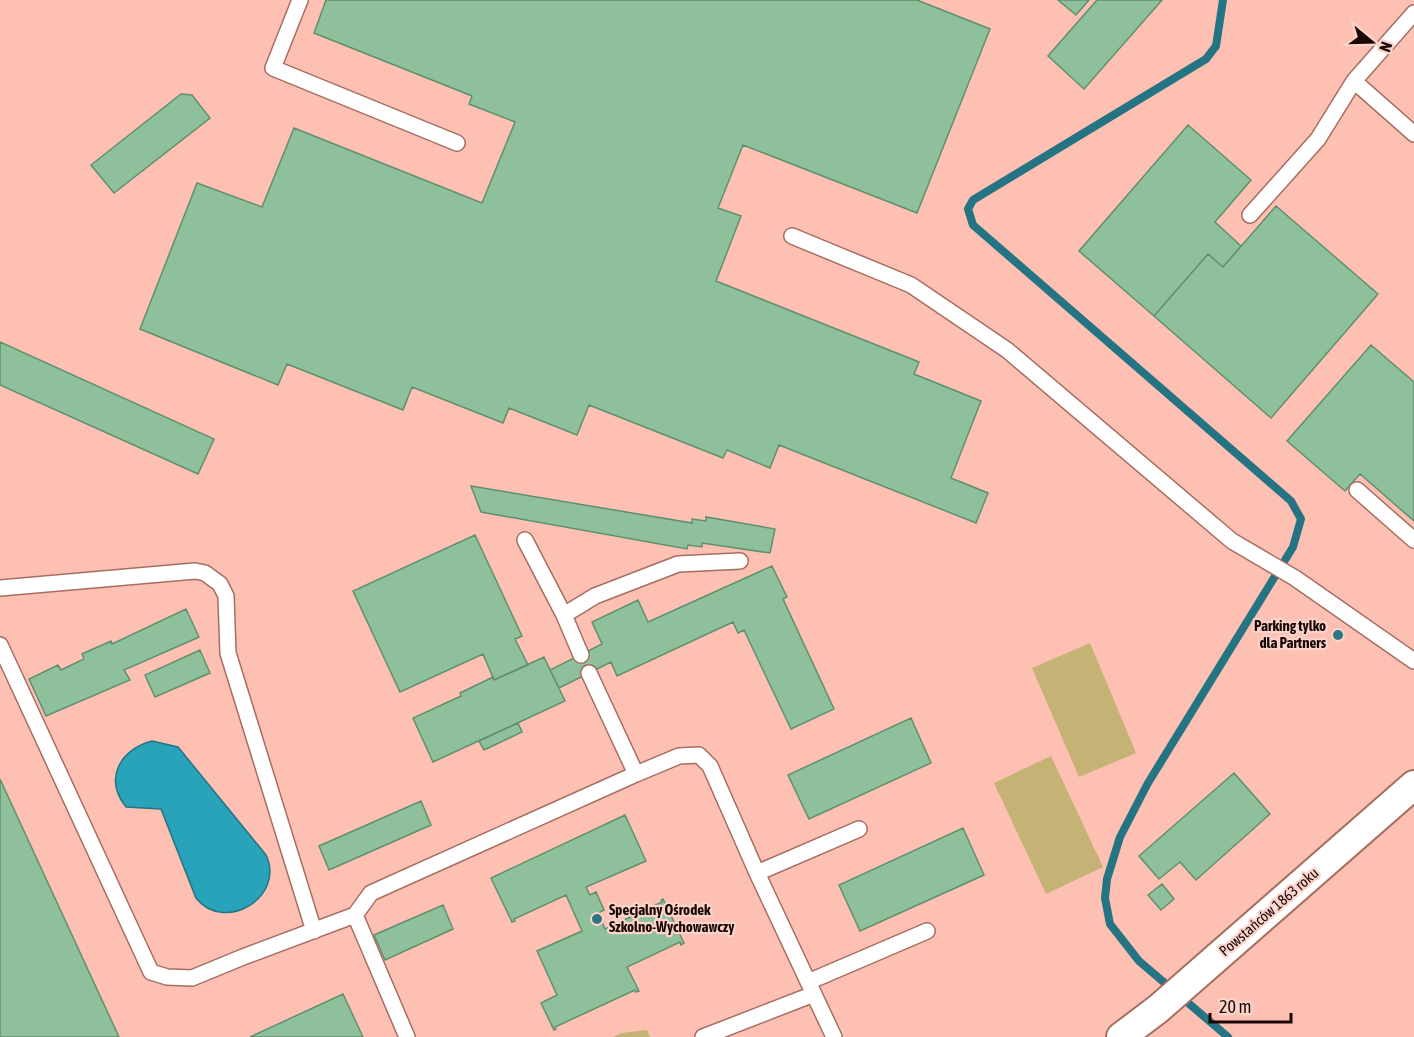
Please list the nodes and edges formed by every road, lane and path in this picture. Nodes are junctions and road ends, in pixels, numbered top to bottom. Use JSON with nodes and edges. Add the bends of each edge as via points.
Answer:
{"nodes":[{"id":1,"x":300,"y":0,"type":"edge"},
{"id":2,"x":1414,"y":13,"type":"edge"},
{"id":3,"x":1354,"y":81,"type":"junction"},
{"id":4,"x":1414,"y":134,"type":"edge"},
{"id":5,"x":457,"y":143,"type":"dead end"},
{"id":6,"x":1250,"y":215,"type":"dead end"},
{"id":7,"x":792,"y":236,"type":"dead end"},
{"id":8,"x":1357,"y":490,"type":"dead end"},
{"id":9,"x":525,"y":540,"type":"dead end"},
{"id":10,"x":1414,"y":540,"type":"edge"},
{"id":11,"x":740,"y":561,"type":"dead end"},
{"id":12,"x":0,"y":588,"type":"edge"},
{"id":13,"x":564,"y":615,"type":"junction"},
{"id":14,"x":0,"y":645,"type":"edge"},
{"id":15,"x":580,"y":655,"type":"dead end"},
{"id":16,"x":1414,"y":661,"type":"edge"},
{"id":17,"x":589,"y":673,"type":"dead end"},
{"id":18,"x":636,"y":774,"type":"junction"},
{"id":19,"x":1414,"y":785,"type":"edge"},
{"id":20,"x":859,"y":829,"type":"dead end"},
{"id":21,"x":757,"y":873,"type":"junction"},
{"id":22,"x":355,"y":915,"type":"junction"},
{"id":23,"x":314,"y":931,"type":"junction"},
{"id":24,"x":927,"y":931,"type":"dead end"},
{"id":25,"x":811,"y":988,"type":"junction"},
{"id":26,"x":407,"y":1037,"type":"edge"},
{"id":27,"x":703,"y":1037,"type":"edge"},
{"id":28,"x":834,"y":1037,"type":"edge"},
{"id":29,"x":1121,"y":1037,"type":"edge"}],
"edges":[{"from":1,"to":5,"type":"lane","via":[[273,68]]},
{"from":2,"to":3,"type":"lane"},
{"from":3,"to":4,"type":"lane"},
{"from":3,"to":6,"type":"lane","via":[[1318,139]]},
{"from":7,"to":16,"type":"lane","via":[[911,285],[1007,350],[1232,541],[1295,578]]},
{"from":8,"to":10,"type":"lane"},
{"from":9,"to":13,"type":"lane"},
{"from":11,"to":13,"type":"lane","via":[[678,564],[595,596]]},
{"from":12,"to":23,"type":"lane","via":[[195,571],[220,584],[226,596],[228,653]]},
{"from":13,"to":15,"type":"lane"},
{"from":14,"to":23,"type":"lane","via":[[151,972],[192,978]]},
{"from":17,"to":18,"type":"lane"},
{"from":18,"to":21,"type":"lane","via":[[679,756],[699,755],[710,766]]},
{"from":18,"to":22,"type":"lane","via":[[371,893]]},
{"from":19,"to":29,"type":"street","name":"Powstańców 1863 roku"},
{"from":20,"to":21,"type":"lane"},
{"from":21,"to":25,"type":"lane"},
{"from":22,"to":23,"type":"lane"},
{"from":22,"to":26,"type":"lane"},
{"from":24,"to":25,"type":"lane"},
{"from":25,"to":27,"type":"lane"},
{"from":25,"to":28,"type":"lane"}]}
